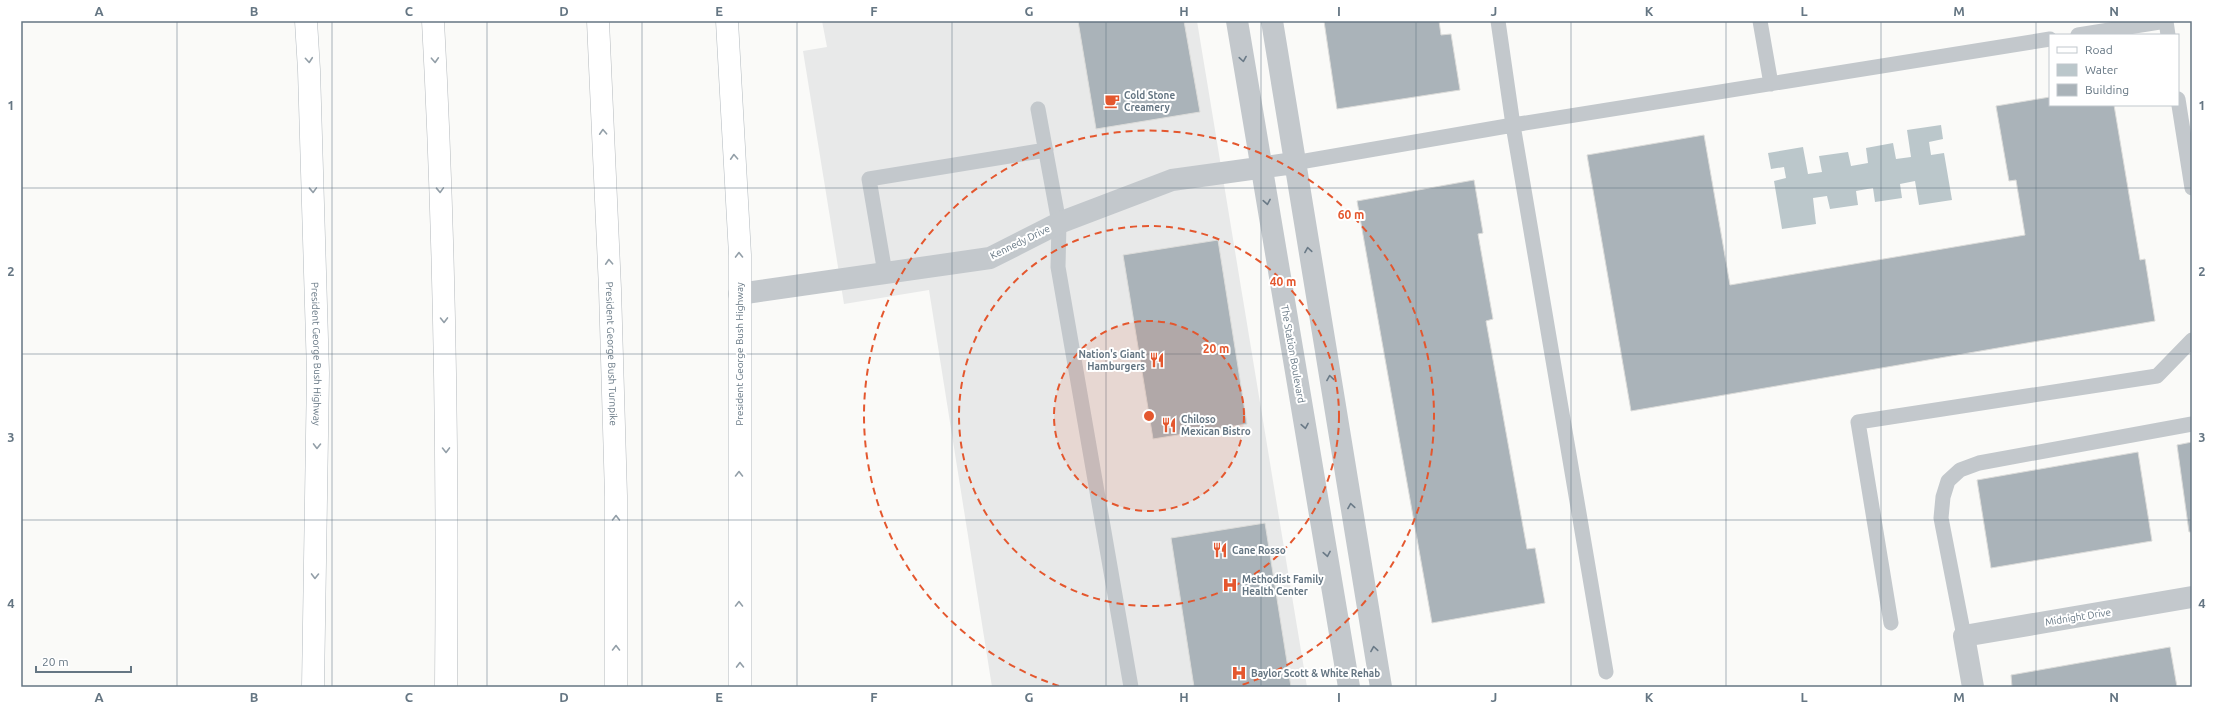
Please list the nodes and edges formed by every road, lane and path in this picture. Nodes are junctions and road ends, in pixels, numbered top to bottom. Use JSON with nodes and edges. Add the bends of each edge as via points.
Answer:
{"nodes":[{"id":1,"x":306,"y":21,"type":"edge"},
{"id":2,"x":433,"y":21,"type":"edge"},
{"id":3,"x":598,"y":21,"type":"edge"},
{"id":4,"x":727,"y":21,"type":"edge"},
{"id":5,"x":1237,"y":21,"type":"edge"},
{"id":6,"x":1272,"y":21,"type":"edge"},
{"id":7,"x":1498,"y":21,"type":"edge"},
{"id":8,"x":1760,"y":21,"type":"edge"},
{"id":9,"x":2084,"y":34,"type":"edge"},
{"id":10,"x":2168,"y":34,"type":"edge"},
{"id":11,"x":2049,"y":39,"type":"edge"},
{"id":12,"x":1771,"y":84,"type":"junction"},
{"id":13,"x":2179,"y":105,"type":"edge"},
{"id":14,"x":1038,"y":109,"type":"dead end"},
{"id":15,"x":1513,"y":125,"type":"junction"},
{"id":16,"x":1046,"y":150,"type":"junction"},
{"id":17,"x":1294,"y":162,"type":"junction"},
{"id":18,"x":1261,"y":167,"type":"junction"},
{"id":19,"x":2192,"y":188,"type":"edge"},
{"id":20,"x":1059,"y":223,"type":"junction"},
{"id":21,"x":885,"y":273,"type":"junction"},
{"id":22,"x":739,"y":294,"type":"junction"},
{"id":23,"x":2192,"y":340,"type":"edge"},
{"id":24,"x":2192,"y":424,"type":"edge"},
{"id":25,"x":2192,"y":598,"type":"edge"},
{"id":26,"x":1892,"y":623,"type":"dead end"},
{"id":27,"x":1964,"y":636,"type":"junction"},
{"id":28,"x":1606,"y":672,"type":"dead end"},
{"id":29,"x":313,"y":687,"type":"edge"},
{"id":30,"x":446,"y":687,"type":"edge"},
{"id":31,"x":616,"y":687,"type":"edge"},
{"id":32,"x":740,"y":687,"type":"edge"},
{"id":33,"x":1131,"y":687,"type":"edge"},
{"id":34,"x":1349,"y":687,"type":"edge"},
{"id":35,"x":1381,"y":687,"type":"edge"},
{"id":36,"x":1973,"y":687,"type":"edge"}],
"edges":[{"from":1,"to":29,"type":"main road","name":"President George Bush Highway","one_way":true,"via":[[310,70],[318,373]]},
{"from":2,"to":30,"type":"main road","one_way":true,"via":[[444,299]]},
{"from":31,"to":3,"type":"main road","name":"President George Bush Turnpike","one_way":true,"via":[[616,496]]},
{"from":22,"to":4,"type":"main road","name":"President George Bush Highway","one_way":true,"via":[[740,255]]},
{"from":5,"to":18,"type":"street","name":"The Station Boulevard","one_way":true},
{"from":6,"to":17,"type":"street"},
{"from":7,"to":15,"type":"lane"},
{"from":8,"to":12,"type":"lane"},
{"from":9,"to":10,"type":"lane","via":[[2166,21]]},
{"from":11,"to":12,"type":"lane"},
{"from":12,"to":15,"type":"lane"},
{"from":13,"to":19,"type":"lane"},
{"from":14,"to":16,"type":"lane"},
{"from":15,"to":17,"type":"lane"},
{"from":15,"to":28,"type":"lane"},
{"from":16,"to":20,"type":"lane"},
{"from":16,"to":21,"type":"lane","via":[[869,179]]},
{"from":17,"to":18,"type":"street","name":"Kennedy Drive"},
{"from":35,"to":17,"type":"street","one_way":true},
{"from":18,"to":20,"type":"street","name":"Kennedy Drive","via":[[1172,180]]},
{"from":18,"to":34,"type":"street","name":"The Station Boulevard","one_way":true},
{"from":20,"to":21,"type":"street","name":"Kennedy Drive","via":[[990,258]]},
{"from":20,"to":33,"type":"lane","via":[[1058,267]]},
{"from":21,"to":22,"type":"street","name":"Kennedy Drive"},
{"from":32,"to":22,"type":"main road","name":"President George Bush Highway","one_way":true},
{"from":23,"to":26,"type":"lane","via":[[2157,376],[1858,422]]},
{"from":24,"to":27,"type":"lane","via":[[1979,463],[1960,470],[1948,481],[1943,498],[1942,518]]},
{"from":25,"to":27,"type":"street","name":"Midnight Drive"},
{"from":27,"to":36,"type":"street"}]}
